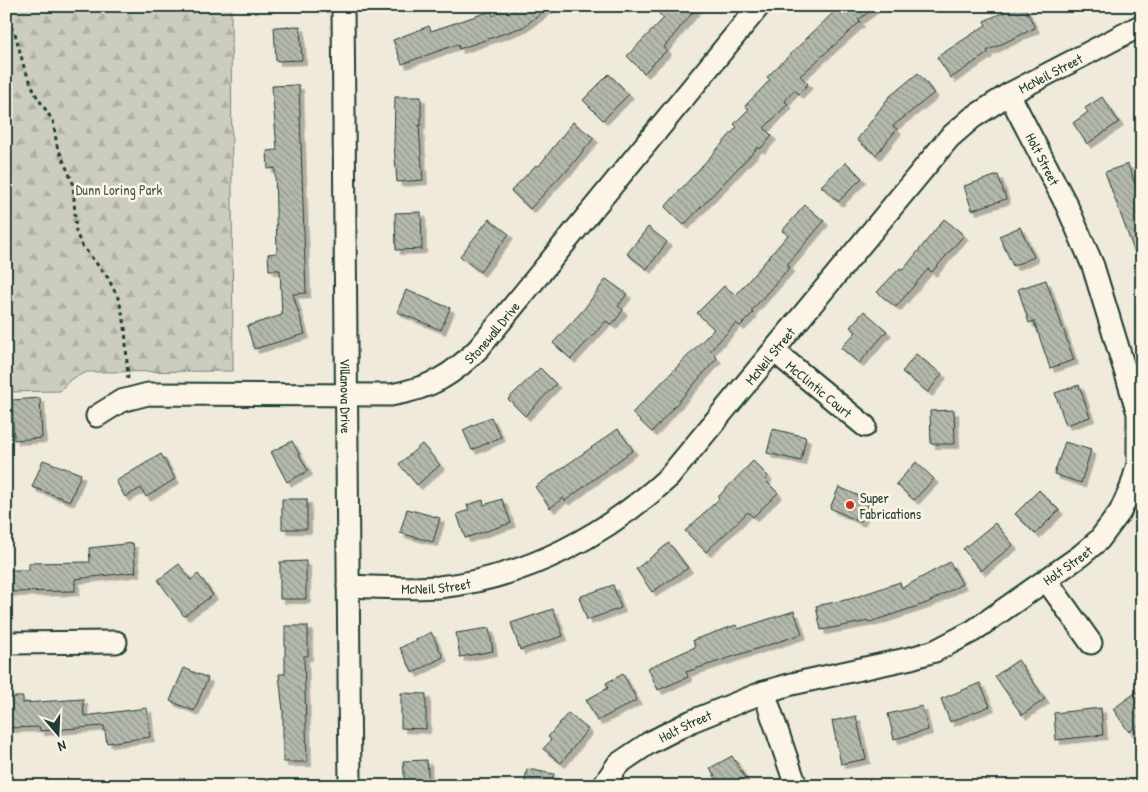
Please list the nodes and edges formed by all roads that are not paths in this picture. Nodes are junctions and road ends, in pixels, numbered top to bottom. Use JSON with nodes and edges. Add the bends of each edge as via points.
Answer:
{"nodes":[{"id":1,"x":343,"y":6,"type":"edge"},
{"id":2,"x":759,"y":6,"type":"edge"},
{"id":3,"x":1142,"y":25,"type":"edge"},
{"id":4,"x":1009,"y":94,"type":"junction"},
{"id":5,"x":774,"y":351,"type":"junction"},
{"id":6,"x":346,"y":396,"type":"junction"},
{"id":7,"x":97,"y":416,"type":"dead end"},
{"id":8,"x":865,"y":426,"type":"dead end"},
{"id":9,"x":1047,"y":581,"type":"junction"},
{"id":10,"x":348,"y":586,"type":"junction"},
{"id":11,"x":116,"y":642,"type":"dead end"},
{"id":12,"x":6,"y":643,"type":"edge"},
{"id":13,"x":1091,"y":643,"type":"dead end"},
{"id":14,"x":764,"y":692,"type":"junction"},
{"id":15,"x":350,"y":786,"type":"edge"},
{"id":16,"x":603,"y":786,"type":"edge"},
{"id":17,"x":796,"y":786,"type":"edge"}],
"edges":[{"from":1,"to":6,"type":"street","name":"Villanova Drive"},
{"from":2,"to":6,"type":"street","name":"Stonewall Drive","via":[[463,365],[442,380],[414,391]]},
{"from":3,"to":4,"type":"street","name":"McNeil Street"},
{"from":4,"to":5,"type":"street","name":"McNeil Street","via":[[972,118],[933,155]]},
{"from":4,"to":9,"type":"street","name":"Holt Street","via":[[1067,206],[1093,266],[1138,413],[1138,464],[1120,512],[1099,540]]},
{"from":5,"to":8,"type":"street","name":"McClintic Court"},
{"from":5,"to":10,"type":"street","name":"McNeil Street","via":[[669,477],[609,525],[558,554],[498,575],[441,586]]},
{"from":6,"to":7,"type":"street","name":"Stonewall Drive","via":[[158,394],[121,401]]},
{"from":6,"to":10,"type":"street","name":"Villanova Drive"},
{"from":9,"to":13,"type":"street"},
{"from":9,"to":14,"type":"street","name":"Holt Street","via":[[973,631],[935,651]]},
{"from":10,"to":15,"type":"street","name":"Villanova Drive"},
{"from":11,"to":12,"type":"street"},
{"from":14,"to":16,"type":"street","name":"Holt Street","via":[[692,721],[649,743],[618,764]]},
{"from":14,"to":17,"type":"street"}]}
